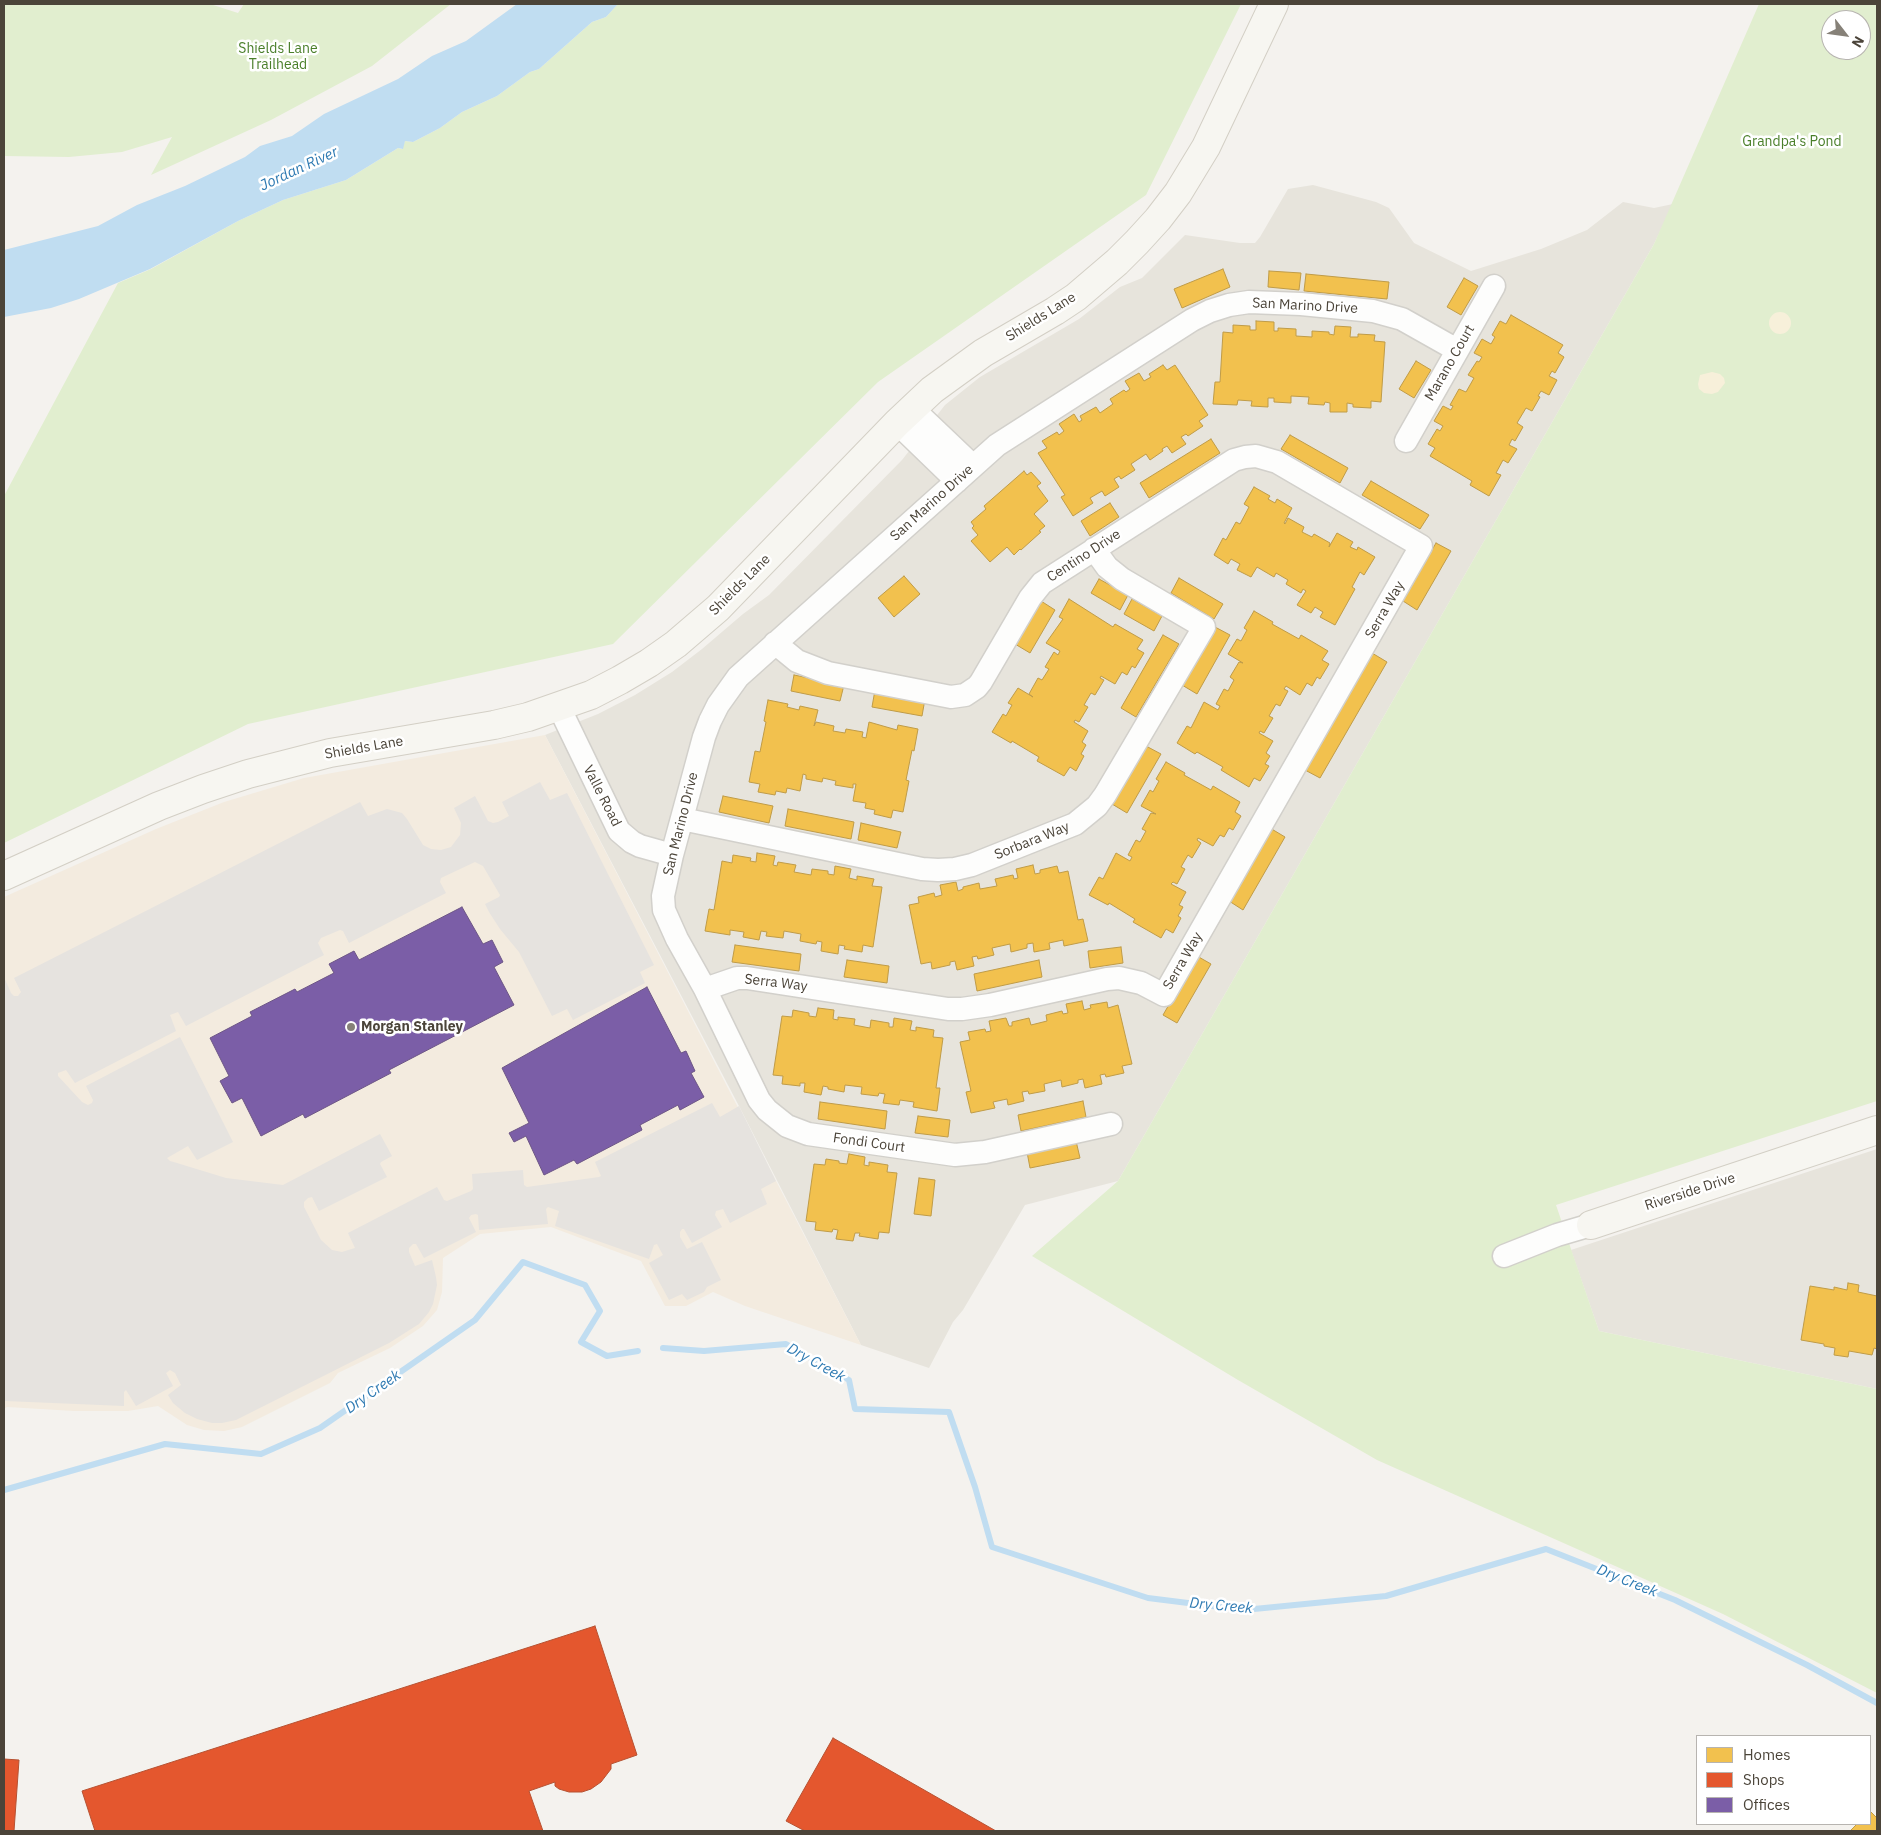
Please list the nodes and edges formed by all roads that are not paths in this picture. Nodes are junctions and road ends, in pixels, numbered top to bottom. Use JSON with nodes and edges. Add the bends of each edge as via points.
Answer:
{"nodes":[{"id":1,"x":1274,"y":4,"type":"edge"},
{"id":2,"x":1494,"y":286,"type":"dead end"},
{"id":3,"x":1457,"y":350,"type":"junction"},
{"id":4,"x":905,"y":416,"type":"junction"},
{"id":5,"x":1406,"y":441,"type":"dead end"},
{"id":6,"x":965,"y":474,"type":"junction"},
{"id":7,"x":1422,"y":546,"type":"joint"},
{"id":8,"x":1094,"y":549,"type":"junction"},
{"id":9,"x":775,"y":643,"type":"junction"},
{"id":10,"x":559,"y":707,"type":"junction"},
{"id":11,"x":682,"y":819,"type":"junction"},
{"id":12,"x":672,"y":855,"type":"junction"},
{"id":13,"x":4,"y":876,"type":"edge"},
{"id":14,"x":705,"y":989,"type":"junction"},
{"id":15,"x":1112,"y":1124,"type":"dead end"},
{"id":16,"x":1877,"y":1130,"type":"edge"},
{"id":17,"x":1591,"y":1225,"type":"joint"},
{"id":18,"x":1504,"y":1256,"type":"dead end"}],
"edges":[{"from":1,"to":4,"type":"main road","name":"Shields Lane","via":[[1206,147],[1158,219],[1117,262],[1076,296],[964,365]]},
{"from":2,"to":3,"type":"street","name":"Marano Court"},
{"from":3,"to":5,"type":"street","name":"Marano Court"},
{"from":3,"to":6,"type":"street","name":"San Marino Drive","via":[[1383,312],[1269,302],[1229,305],[1192,320],[1150,346],[1010,436]]},
{"from":4,"to":6,"type":"street"},
{"from":4,"to":10,"type":"main road","name":"Shields Lane","via":[[698,626],[620,680]]},
{"from":6,"to":9,"type":"street","name":"San Marino Drive"},
{"from":7,"to":8,"type":"street","name":"Centino Drive","via":[[1277,462],[1256,456],[1234,460]]},
{"from":7,"to":14,"type":"street","name":"Serra Way","via":[[1164,995],[1119,978],[962,1009],[747,978],[737,978]]},
{"from":8,"to":9,"type":"street","name":"Centino Drive","via":[[1050,577],[1036,590],[981,682],[965,695],[951,697],[828,673],[797,661]]},
{"from":8,"to":11,"type":"street","name":"Sorbara Way","via":[[1107,567],[1122,579],[1204,627],[1105,795],[1075,824],[972,865],[938,870]]},
{"from":9,"to":11,"type":"street","name":"San Marino Drive","via":[[738,676],[718,705],[704,737]]},
{"from":10,"to":12,"type":"street","name":"Valle Road","via":[[619,831],[640,846]]},
{"from":10,"to":13,"type":"main road","name":"Shields Lane","via":[[494,725],[330,753],[248,774],[159,806]]},
{"from":11,"to":12,"type":"street","name":"San Marino Drive"},
{"from":12,"to":14,"type":"street","name":"San Marino Drive","via":[[663,896],[664,910]]},
{"from":14,"to":15,"type":"street","name":"Fondi Court","via":[[759,1100],[776,1119],[797,1131],[969,1155]]},
{"from":16,"to":17,"type":"main road","name":"Riverside Drive"},
{"from":17,"to":18,"type":"street","name":"Riverside Drive"}]}
